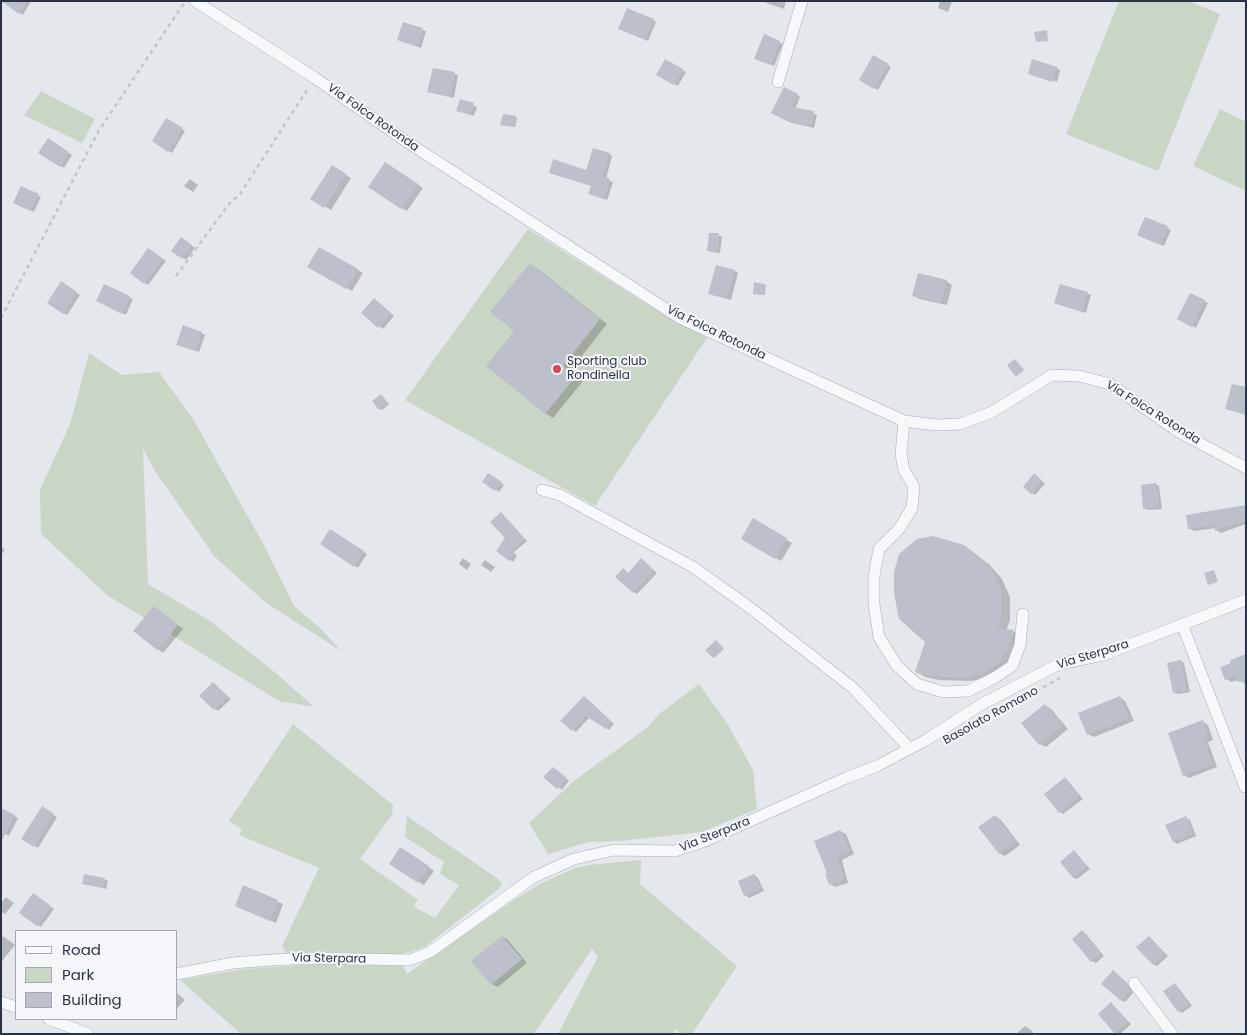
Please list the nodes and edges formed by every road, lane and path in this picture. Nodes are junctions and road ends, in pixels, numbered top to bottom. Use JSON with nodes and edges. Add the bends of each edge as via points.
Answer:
{"nodes":[{"id":1,"x":185,"y":1,"type":"edge"},
{"id":2,"x":195,"y":1,"type":"edge"},
{"id":3,"x":802,"y":1,"type":"edge"},
{"id":4,"x":315,"y":78,"type":"junction"},
{"id":5,"x":778,"y":82,"type":"dead end"},
{"id":6,"x":176,"y":276,"type":"dead end"},
{"id":7,"x":1,"y":318,"type":"edge"},
{"id":8,"x":904,"y":420,"type":"junction"},
{"id":9,"x":1246,"y":468,"type":"edge"},
{"id":10,"x":542,"y":490,"type":"dead end"},
{"id":11,"x":1246,"y":600,"type":"edge"},
{"id":12,"x":1024,"y":614,"type":"dead end"},
{"id":13,"x":1182,"y":624,"type":"junction"},
{"id":14,"x":1060,"y":678,"type":"dead end"},
{"id":15,"x":958,"y":734,"type":"dead end"},
{"id":16,"x":910,"y":749,"type":"junction"},
{"id":17,"x":1245,"y":787,"type":"edge"},
{"id":18,"x":178,"y":974,"type":"edge"},
{"id":19,"x":1134,"y":983,"type":"dead end"},
{"id":20,"x":1,"y":1002,"type":"edge"},
{"id":21,"x":15,"y":1008,"type":"edge"},
{"id":22,"x":66,"y":1021,"type":"edge"},
{"id":23,"x":88,"y":1034,"type":"edge"},
{"id":24,"x":1172,"y":1034,"type":"edge"}],
"edges":[{"from":1,"to":7,"type":"path","via":[[98,132]]},
{"from":2,"to":4,"type":"street","name":"Via Folca Rotonda"},
{"from":3,"to":5,"type":"street"},
{"from":4,"to":6,"type":"path","via":[[240,194],[229,204]]},
{"from":4,"to":8,"type":"street","name":"Via Folca Rotonda","via":[[407,142],[680,318]]},
{"from":8,"to":9,"type":"street","name":"Via Folca Rotonda","via":[[936,426],[960,424],[992,412],[1052,375],[1079,376],[1110,384],[1178,432]]},
{"from":8,"to":12,"type":"street","via":[[901,454],[904,470],[914,486],[912,508],[899,529],[879,549],[874,576],[874,604],[879,637],[897,666],[917,684],[943,692],[968,691],[1012,666],[1020,645]]},
{"from":10,"to":16,"type":"street","via":[[560,495],[693,567],[852,688]]},
{"from":11,"to":13,"type":"street","name":"Via Sterpara"},
{"from":13,"to":16,"type":"street","name":"Via Sterpara","via":[[1103,655],[1059,664],[982,704]]},
{"from":13,"to":17,"type":"street"},
{"from":14,"to":15,"type":"path","name":"Basolato Romano"},
{"from":16,"to":18,"type":"street","name":"Via Sterpara","via":[[705,841],[675,851],[614,850],[574,859],[534,877],[430,952],[410,960],[272,960],[233,963]]},
{"from":19,"to":24,"type":"street"},
{"from":20,"to":21,"type":"street"},
{"from":22,"to":23,"type":"street"}]}
